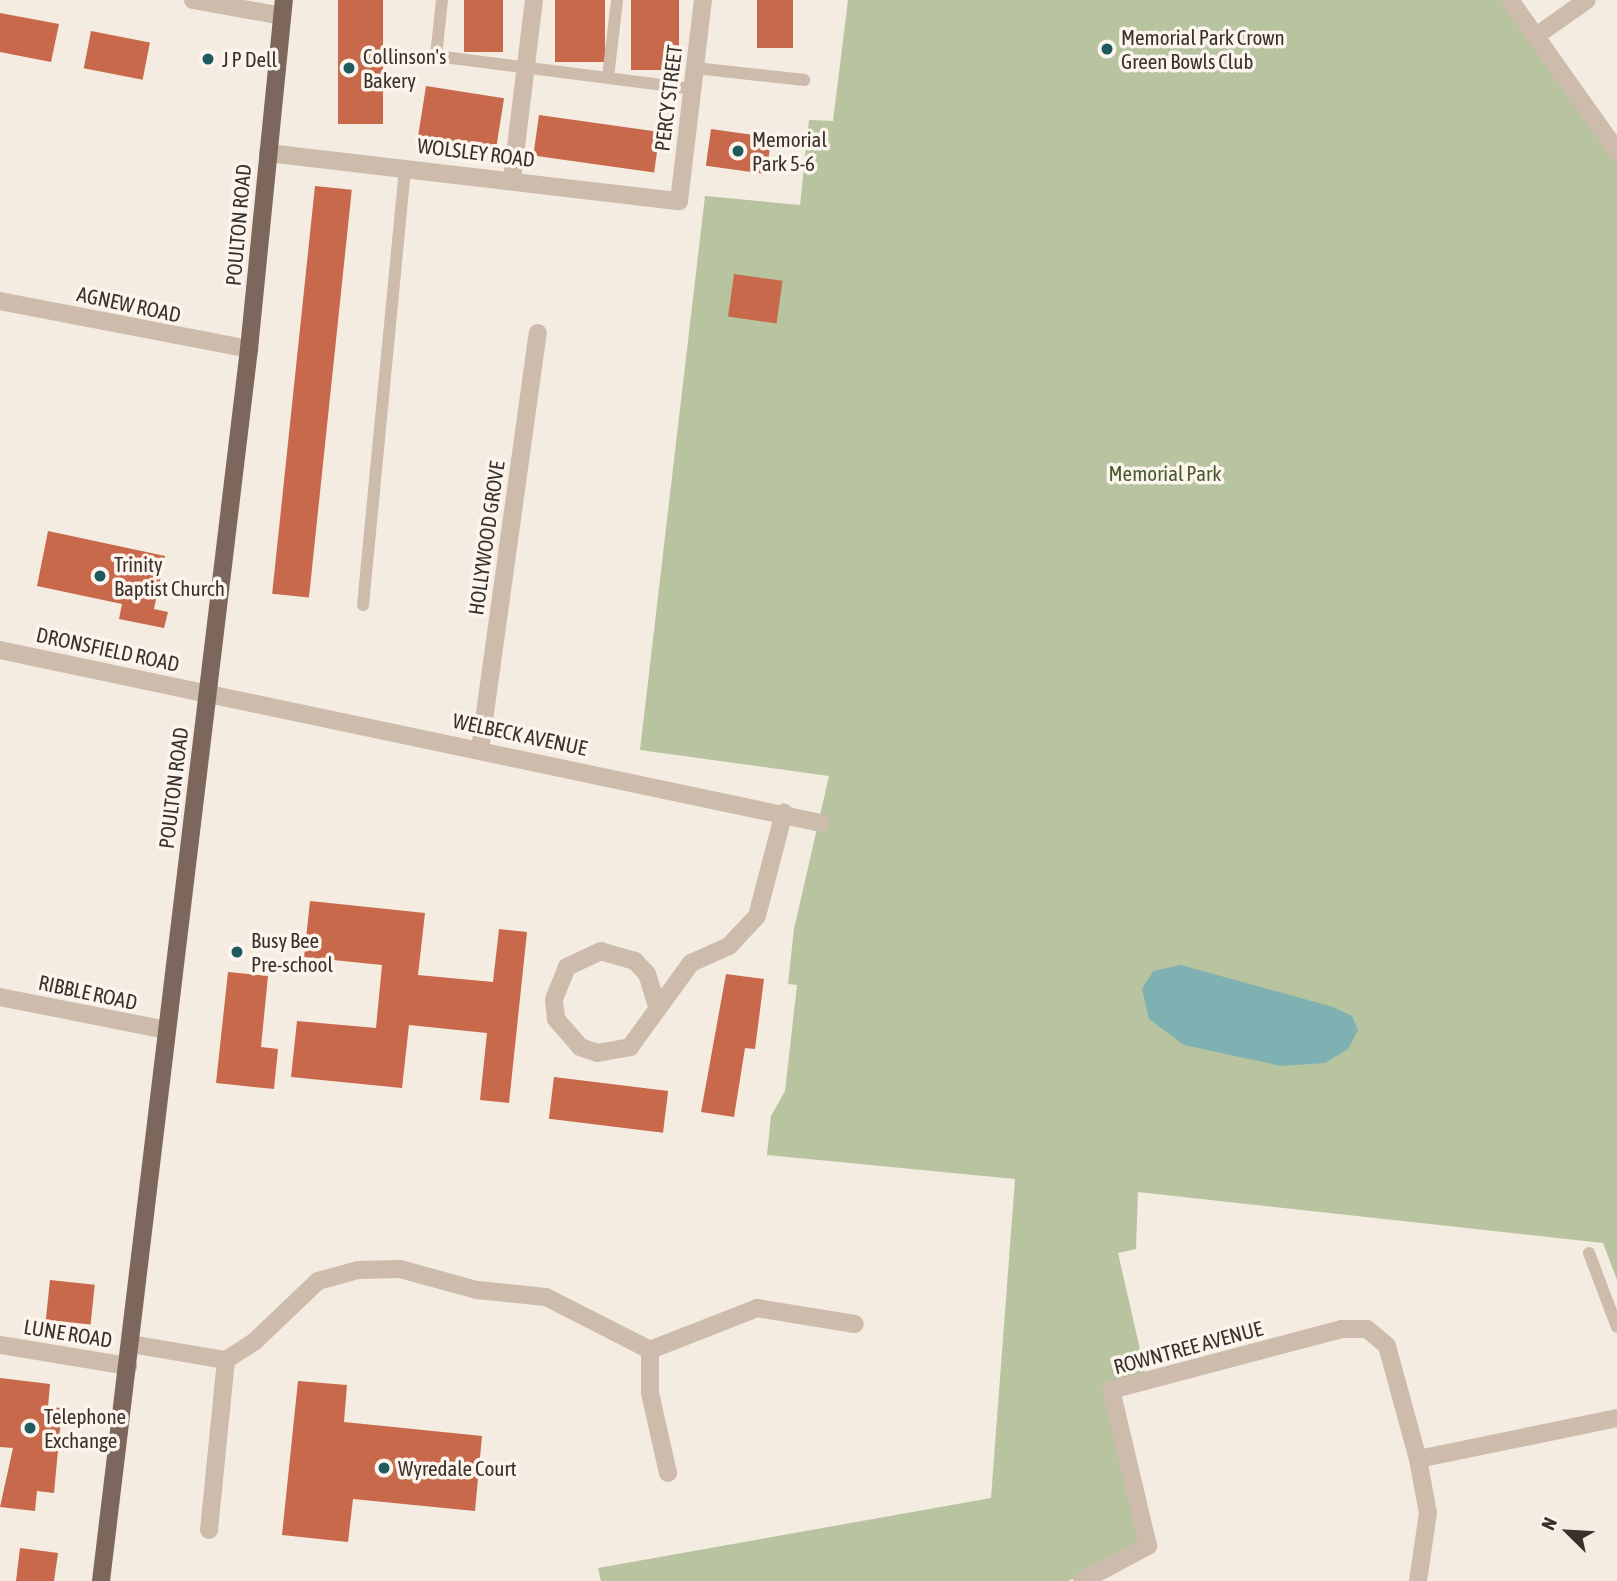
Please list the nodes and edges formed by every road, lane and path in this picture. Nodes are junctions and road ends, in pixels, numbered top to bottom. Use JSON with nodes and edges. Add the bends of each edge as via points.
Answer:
{"nodes":[{"id":1,"x":193,"y":0,"type":"edge"},
{"id":2,"x":442,"y":0,"type":"edge"},
{"id":3,"x":534,"y":0,"type":"edge"},
{"id":4,"x":618,"y":0,"type":"edge"},
{"id":5,"x":703,"y":0,"type":"edge"},
{"id":6,"x":1510,"y":0,"type":"edge"},
{"id":7,"x":1587,"y":0,"type":"edge"},
{"id":8,"x":283,"y":8,"type":"edge"},
{"id":9,"x":1536,"y":36,"type":"junction"},
{"id":10,"x":525,"y":67,"type":"junction"},
{"id":11,"x":695,"y":68,"type":"junction"},
{"id":12,"x":608,"y":77,"type":"junction"},
{"id":13,"x":804,"y":80,"type":"dead end"},
{"id":14,"x":692,"y":89,"type":"junction"},
{"id":15,"x":1617,"y":151,"type":"edge"},
{"id":16,"x":268,"y":153,"type":"junction"},
{"id":17,"x":405,"y":167,"type":"junction"},
{"id":18,"x":512,"y":179,"type":"junction"},
{"id":19,"x":679,"y":201,"type":"joint"},
{"id":20,"x":0,"y":301,"type":"edge"},
{"id":21,"x":538,"y":333,"type":"dead end"},
{"id":22,"x":249,"y":349,"type":"junction"},
{"id":23,"x":363,"y":605,"type":"dead end"},
{"id":24,"x":0,"y":650,"type":"edge"},
{"id":25,"x":208,"y":693,"type":"junction"},
{"id":26,"x":480,"y":748,"type":"junction"},
{"id":27,"x":784,"y":813,"type":"junction"},
{"id":28,"x":821,"y":823,"type":"dead end"},
{"id":29,"x":0,"y":996,"type":"edge"},
{"id":30,"x":656,"y":1003,"type":"junction"},
{"id":31,"x":166,"y":1030,"type":"junction"},
{"id":32,"x":1589,"y":1254,"type":"dead end"},
{"id":33,"x":855,"y":1324,"type":"dead end"},
{"id":34,"x":1617,"y":1327,"type":"edge"},
{"id":35,"x":131,"y":1344,"type":"junction"},
{"id":36,"x":0,"y":1345,"type":"edge"},
{"id":37,"x":650,"y":1350,"type":"junction"},
{"id":38,"x":226,"y":1360,"type":"junction"},
{"id":39,"x":128,"y":1366,"type":"junction"},
{"id":40,"x":1617,"y":1418,"type":"edge"},
{"id":41,"x":1418,"y":1459,"type":"junction"},
{"id":42,"x":668,"y":1473,"type":"dead end"},
{"id":43,"x":209,"y":1530,"type":"dead end"},
{"id":44,"x":101,"y":1581,"type":"edge"},
{"id":45,"x":1082,"y":1581,"type":"edge"},
{"id":46,"x":1418,"y":1581,"type":"edge"}],
"edges":[{"from":1,"to":8,"type":"street"},
{"from":2,"to":10,"type":"lane","via":[[436,55]]},
{"from":3,"to":10,"type":"street"},
{"from":4,"to":12,"type":"lane"},
{"from":5,"to":11,"type":"street","name":"PERCY STREET"},
{"from":6,"to":9,"type":"street"},
{"from":7,"to":9,"type":"street"},
{"from":8,"to":16,"type":"main road","name":"POULTON ROAD"},
{"from":9,"to":15,"type":"street"},
{"from":10,"to":12,"type":"lane"},
{"from":10,"to":18,"type":"street"},
{"from":11,"to":13,"type":"lane"},
{"from":11,"to":14,"type":"street","name":"PERCY STREET"},
{"from":12,"to":14,"type":"lane"},
{"from":14,"to":19,"type":"street","name":"PERCY STREET"},
{"from":16,"to":17,"type":"street","name":"WOLSLEY ROAD"},
{"from":16,"to":22,"type":"main road","name":"POULTON ROAD"},
{"from":17,"to":18,"type":"street","name":"WOLSLEY ROAD"},
{"from":17,"to":23,"type":"lane"},
{"from":18,"to":19,"type":"street","name":"WOLSLEY ROAD"},
{"from":20,"to":22,"type":"street","name":"AGNEW ROAD"},
{"from":21,"to":26,"type":"street","name":"HOLLYWOOD GROVE"},
{"from":22,"to":25,"type":"main road","name":"POULTON ROAD"},
{"from":24,"to":25,"type":"street","name":"DRONSFIELD ROAD"},
{"from":25,"to":26,"type":"street","name":"WELBECK AVENUE"},
{"from":25,"to":31,"type":"main road","name":"POULTON ROAD"},
{"from":26,"to":27,"type":"street","name":"WELBECK AVENUE"},
{"from":27,"to":28,"type":"street","name":"WELBECK AVENUE"},
{"from":27,"to":30,"type":"street","via":[[757,916],[729,946],[691,962]]},
{"from":29,"to":31,"type":"street","name":"RIBBLE ROAD"},
{"from":30,"to":30,"type":"street","via":[[643,1036],[630,1047],[597,1053],[565,1034],[554,1000],[567,967],[601,951],[635,961],[648,974]]},
{"from":31,"to":35,"type":"main road","name":"POULTON ROAD"},
{"from":32,"to":34,"type":"lane"},
{"from":33,"to":37,"type":"street","via":[[757,1308]]},
{"from":35,"to":38,"type":"street"},
{"from":35,"to":39,"type":"main road","name":"POULTON ROAD"},
{"from":36,"to":39,"type":"street","name":"LUNE ROAD"},
{"from":37,"to":38,"type":"street","via":[[546,1297],[477,1290],[400,1269],[358,1269],[318,1281],[254,1342]]},
{"from":37,"to":42,"type":"street","via":[[650,1393]]},
{"from":38,"to":43,"type":"street"},
{"from":39,"to":44,"type":"main road","name":"POULTON ROAD"},
{"from":40,"to":41,"type":"street"},
{"from":41,"to":45,"type":"street","name":"ROWNTREE AVENUE","via":[[1387,1346],[1367,1329],[1342,1329],[1111,1390],[1149,1546]]},
{"from":41,"to":46,"type":"street","name":"ROWNTREE AVENUE","via":[[1428,1513]]}]}
